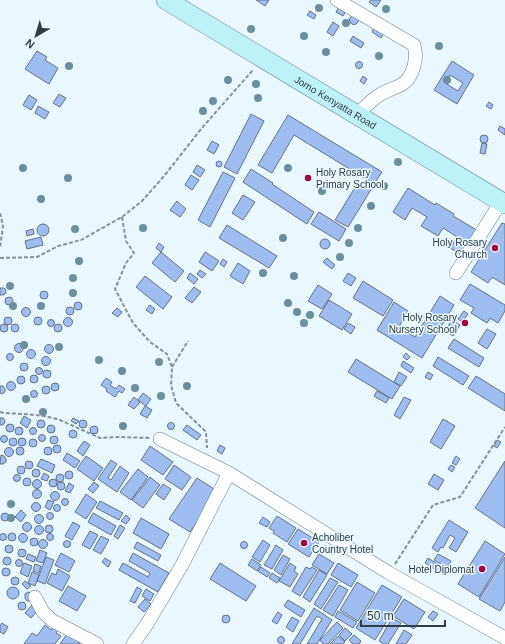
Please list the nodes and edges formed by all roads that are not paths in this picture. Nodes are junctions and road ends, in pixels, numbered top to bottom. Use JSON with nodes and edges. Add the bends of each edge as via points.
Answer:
{"nodes":[{"id":1,"x":166,"y":0,"type":"edge"},
{"id":2,"x":337,"y":0,"type":"edge"},
{"id":3,"x":357,"y":115,"type":"junction"},
{"id":4,"x":503,"y":203,"type":"edge"},
{"id":5,"x":456,"y":273,"type":"dead end"},
{"id":6,"x":160,"y":439,"type":"road end"},
{"id":7,"x":229,"y":473,"type":"junction"},
{"id":8,"x":35,"y":597,"type":"dead end"},
{"id":9,"x":505,"y":638,"type":"edge"},
{"id":10,"x":97,"y":644,"type":"edge"},
{"id":11,"x":133,"y":644,"type":"edge"}],
"edges":[{"from":1,"to":3,"type":"main road","name":"Jomo Kenyatta Road"},
{"from":2,"to":3,"type":"street","via":[[414,44],[416,56],[407,81],[376,98]]},
{"from":3,"to":4,"type":"main road","name":"Jomo Kenyatta Road"},
{"from":4,"to":5,"type":"street"},
{"from":6,"to":7,"type":"street"},
{"from":7,"to":9,"type":"street","via":[[389,573]]},
{"from":7,"to":11,"type":"street","via":[[182,565],[148,624]]},
{"from":8,"to":10,"type":"street","via":[[43,612],[53,620]]}]}
